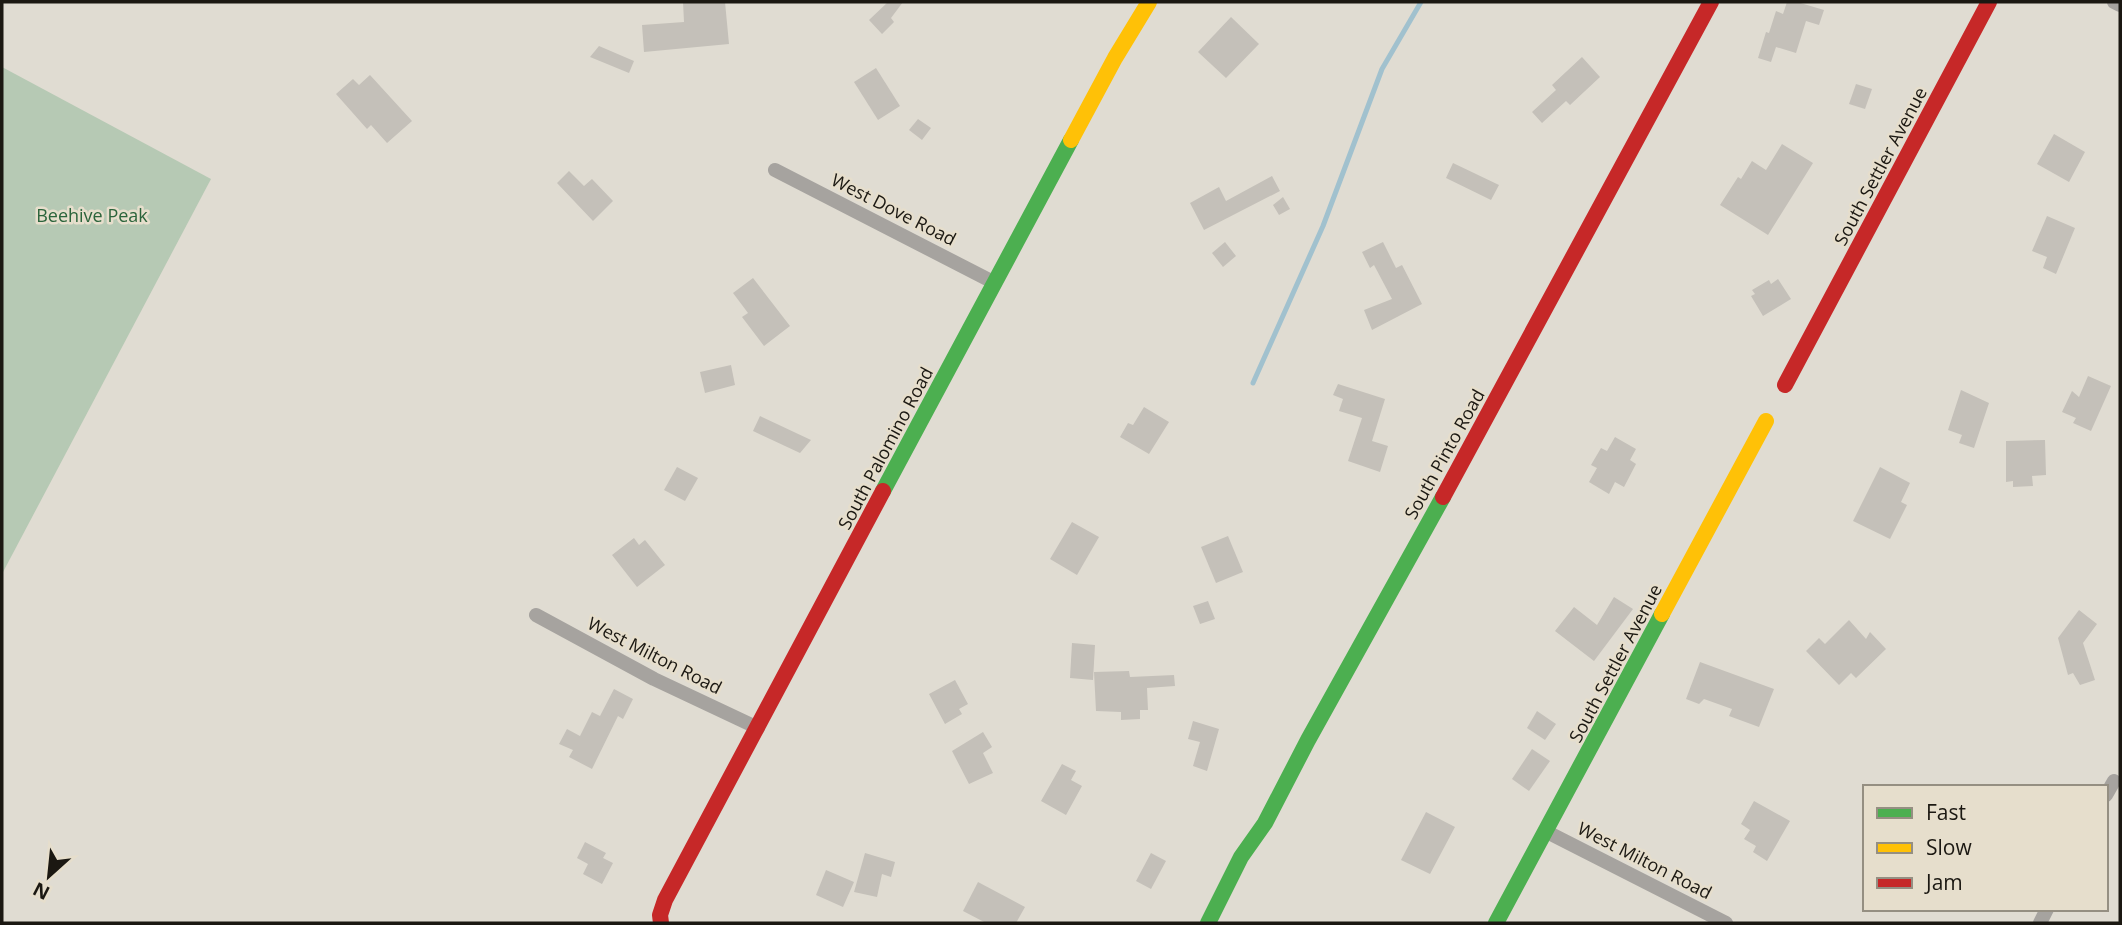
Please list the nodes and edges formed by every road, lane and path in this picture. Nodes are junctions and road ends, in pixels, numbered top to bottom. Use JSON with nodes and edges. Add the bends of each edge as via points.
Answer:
{"nodes":[{"id":1,"x":1149,"y":2,"type":"edge"},
{"id":2,"x":1711,"y":2,"type":"edge"},
{"id":3,"x":1989,"y":2,"type":"edge"},
{"id":4,"x":2115,"y":2,"type":"edge"},
{"id":5,"x":2120,"y":5,"type":"edge"},
{"id":6,"x":775,"y":170,"type":"dead end"},
{"id":7,"x":995,"y":283,"type":"junction"},
{"id":8,"x":1785,"y":385,"type":"dead end"},
{"id":9,"x":1766,"y":421,"type":"dead end"},
{"id":10,"x":536,"y":615,"type":"dead end"},
{"id":11,"x":758,"y":728,"type":"junction"},
{"id":12,"x":2114,"y":780,"type":"dead end"},
{"id":13,"x":2108,"y":792,"type":"edge"},
{"id":14,"x":1547,"y":832,"type":"junction"},
{"id":15,"x":660,"y":919,"type":"edge"},
{"id":16,"x":1208,"y":923,"type":"edge"},
{"id":17,"x":1496,"y":923,"type":"edge"},
{"id":18,"x":1726,"y":923,"type":"edge"}],
"edges":[{"from":1,"to":7,"type":"street","name":"South Palomino Road"},
{"from":2,"to":16,"type":"street","name":"South Pinto Road"},
{"from":3,"to":8,"type":"street","name":"South Settler Avenue"},
{"from":4,"to":5,"type":"street"},
{"from":6,"to":7,"type":"street","name":"West Dove Road"},
{"from":7,"to":11,"type":"street","name":"South Palomino Road"},
{"from":9,"to":14,"type":"street","name":"South Settler Avenue"},
{"from":10,"to":11,"type":"street","name":"West Milton Road"},
{"from":11,"to":15,"type":"street","name":"South Palomino Road","via":[[665,900]]},
{"from":12,"to":13,"type":"street"},
{"from":14,"to":17,"type":"street","name":"South Settler Avenue"},
{"from":14,"to":18,"type":"street","name":"West Milton Road"}]}
